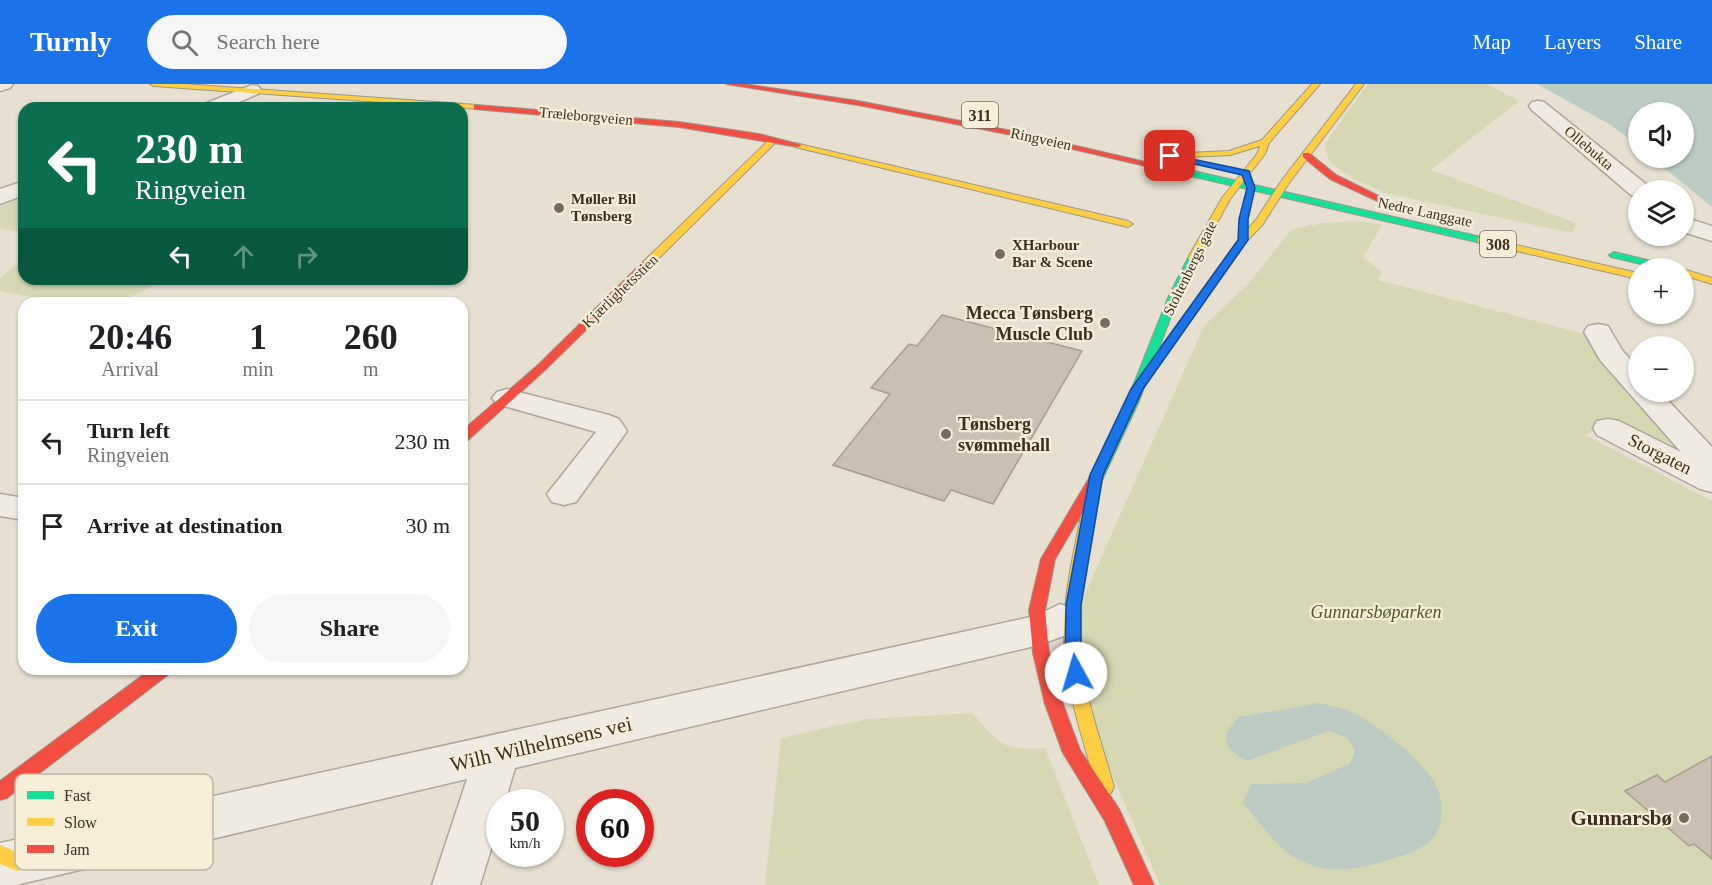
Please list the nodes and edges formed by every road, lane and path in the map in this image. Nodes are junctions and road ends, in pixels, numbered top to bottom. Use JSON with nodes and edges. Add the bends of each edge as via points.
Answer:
{"nodes":[{"id":1,"x":4,"y":84,"type":"edge"},
{"id":2,"x":154,"y":84,"type":"edge"},
{"id":3,"x":730,"y":84,"type":"edge"},
{"id":4,"x":787,"y":84,"type":"edge"},
{"id":5,"x":1316,"y":84,"type":"edge"},
{"id":6,"x":1360,"y":84,"type":"edge"},
{"id":7,"x":0,"y":86,"type":"edge"},
{"id":8,"x":259,"y":87,"type":"edge"},
{"id":9,"x":224,"y":102,"type":"edge"},
{"id":10,"x":437,"y":102,"type":"edge"},
{"id":11,"x":468,"y":105,"type":"edge"},
{"id":12,"x":1538,"y":106,"type":"dead end"},
{"id":13,"x":773,"y":141,"type":"junction"},
{"id":14,"x":1265,"y":142,"type":"junction"},
{"id":15,"x":1306,"y":155,"type":"junction"},
{"id":16,"x":1170,"y":156,"type":"junction"},
{"id":17,"x":1246,"y":173,"type":"junction"},
{"id":18,"x":1628,"y":181,"type":"edge"},
{"id":19,"x":1236,"y":184,"type":"junction"},
{"id":20,"x":1282,"y":188,"type":"junction"},
{"id":21,"x":18,"y":190,"type":"edge"},
{"id":22,"x":1250,"y":194,"type":"junction"},
{"id":23,"x":0,"y":197,"type":"edge"},
{"id":24,"x":1359,"y":212,"type":"junction"},
{"id":25,"x":1306,"y":216,"type":"dead end"},
{"id":26,"x":1243,"y":219,"type":"dead end"},
{"id":27,"x":1283,"y":219,"type":"dead end"},
{"id":28,"x":1260,"y":222,"type":"junction"},
{"id":29,"x":1128,"y":224,"type":"dead end"},
{"id":30,"x":1694,"y":228,"type":"edge"},
{"id":31,"x":1712,"y":234,"type":"edge"},
{"id":32,"x":1243,"y":240,"type":"junction"},
{"id":33,"x":1597,"y":251,"type":"dead end"},
{"id":34,"x":1628,"y":258,"type":"edge"},
{"id":35,"x":1628,"y":274,"type":"edge"},
{"id":36,"x":1694,"y":275,"type":"edge"},
{"id":37,"x":1712,"y":281,"type":"edge"},
{"id":38,"x":1694,"y":288,"type":"edge"},
{"id":39,"x":1712,"y":291,"type":"edge"},
{"id":40,"x":1598,"y":332,"type":"dead end"},
{"id":41,"x":1628,"y":374,"type":"edge"},
{"id":42,"x":1137,"y":389,"type":"junction"},
{"id":43,"x":507,"y":398,"type":"junction"},
{"id":44,"x":1653,"y":402,"type":"edge"},
{"id":45,"x":1608,"y":428,"type":"dead end"},
{"id":46,"x":468,"y":433,"type":"edge"},
{"id":47,"x":1712,"y":467,"type":"edge"},
{"id":48,"x":1712,"y":481,"type":"edge"},
{"id":49,"x":1094,"y":482,"type":"junction"},
{"id":50,"x":564,"y":494,"type":"dead end"},
{"id":51,"x":0,"y":505,"type":"edge"},
{"id":52,"x":18,"y":508,"type":"edge"},
{"id":53,"x":1073,"y":605,"type":"junction"},
{"id":54,"x":1039,"y":630,"type":"junction"},
{"id":55,"x":155,"y":675,"type":"edge"},
{"id":56,"x":496,"y":754,"type":"junction"},
{"id":57,"x":24,"y":774,"type":"edge"},
{"id":58,"x":15,"y":781,"type":"edge"},
{"id":59,"x":0,"y":792,"type":"edge"},
{"id":60,"x":1112,"y":815,"type":"junction"},
{"id":61,"x":213,"y":816,"type":"edge"},
{"id":62,"x":456,"y":885,"type":"edge"},
{"id":63,"x":1144,"y":885,"type":"edge"}],
"edges":[{"from":1,"to":7,"type":"street"},
{"from":2,"to":8,"type":"main road","name":"Træleborgveien"},
{"from":3,"to":19,"type":"main road","name":"Ringveien","number":"311","via":[[971,124]]},
{"from":4,"to":16,"type":"main road","name":"Ringveien","number":"311","via":[[986,116]]},
{"from":5,"to":14,"type":"main road","name":"Stoltenbergs gate"},
{"from":6,"to":15,"type":"main road","name":"Stoltenbergs gate"},
{"from":8,"to":9,"type":"street"},
{"from":8,"to":10,"type":"main road","name":"Træleborgveien"},
{"from":11,"to":13,"type":"main road","name":"Træleborgveien","via":[[580,114]]},
{"from":12,"to":18,"type":"street","name":"Ollebukta"},
{"from":13,"to":29,"type":"main road","name":"Træleborgveien"},
{"from":13,"to":43,"type":"main road","name":"Kjærlighetsstien"},
{"from":14,"to":16,"type":"main road","via":[[1230,153]]},
{"from":14,"to":17,"type":"main road","name":"Stoltenbergs gate"},
{"from":15,"to":20,"type":"main road","name":"Stoltenbergs gate"},
{"from":15,"to":20,"type":"main road","name":"Nedre Langgate","via":[[1334,177],[1395,204]]},
{"from":16,"to":17,"type":"main road","name":"Ringveien","number":"311"},
{"from":17,"to":19,"type":"main road","name":"Stoltenbergs gate"},
{"from":17,"to":20,"type":"main road","name":"Ringveien","number":"311"},
{"from":17,"to":22,"type":"main road"},
{"from":19,"to":22,"type":"main road","name":"Ringveien","number":"311"},
{"from":19,"to":42,"type":"main road","name":"Stoltenbergs gate","via":[[1214,217],[1173,298]]},
{"from":20,"to":22,"type":"main road","name":"Ringveien","number":"311"},
{"from":20,"to":24,"type":"main road","name":"Nedre Langgate","number":"308"},
{"from":20,"to":28,"type":"main road","name":"Stoltenbergs gate"},
{"from":21,"to":23,"type":"street"},
{"from":24,"to":25,"type":"main road","number":"308"},
{"from":24,"to":35,"type":"main road","name":"Nedre Langgate","number":"308"},
{"from":26,"to":32,"type":"main road","name":"Stoltenbergs gate"},
{"from":27,"to":28,"type":"main road"},
{"from":28,"to":32,"type":"main road","name":"Stoltenbergs gate"},
{"from":30,"to":31,"type":"street"},
{"from":32,"to":42,"type":"main road","name":"Stoltenbergs gate"},
{"from":33,"to":34,"type":"main road"},
{"from":36,"to":37,"type":"main road"},
{"from":38,"to":39,"type":"main road"},
{"from":40,"to":41,"type":"street"},
{"from":42,"to":49,"type":"main road","name":"Stoltenbergs gate"},
{"from":43,"to":46,"type":"main road","name":"Kjærlighetsstien"},
{"from":43,"to":50,"type":"street","via":[[598,422],[612,431]]},
{"from":44,"to":47,"type":"street","name":"Storgaten"},
{"from":45,"to":48,"type":"street","name":"Storgaten"},
{"from":49,"to":53,"type":"main road","name":"Stoltenbergs gate"},
{"from":49,"to":54,"type":"main road","name":"Stoltenbergs gate","via":[[1048,559],[1040,590]]},
{"from":51,"to":52,"type":"street"},
{"from":53,"to":54,"type":"street","name":"Wilh Wilhelmsens vei","via":[[1055,624]]},
{"from":53,"to":60,"type":"main road","name":"Stoltenbergs gate","via":[[1075,664]]},
{"from":54,"to":56,"type":"street","name":"Wilh Wilhelmsens vei"},
{"from":54,"to":60,"type":"main road","name":"Stoltenbergs gate","via":[[1047,677],[1072,753]]},
{"from":55,"to":57,"type":"main road"},
{"from":56,"to":61,"type":"street","name":"Wilh Wilhelmsens vei"},
{"from":56,"to":62,"type":"street"},
{"from":58,"to":59,"type":"main road"},
{"from":60,"to":63,"type":"main road","name":"Stoltenbergs gate"}]}
